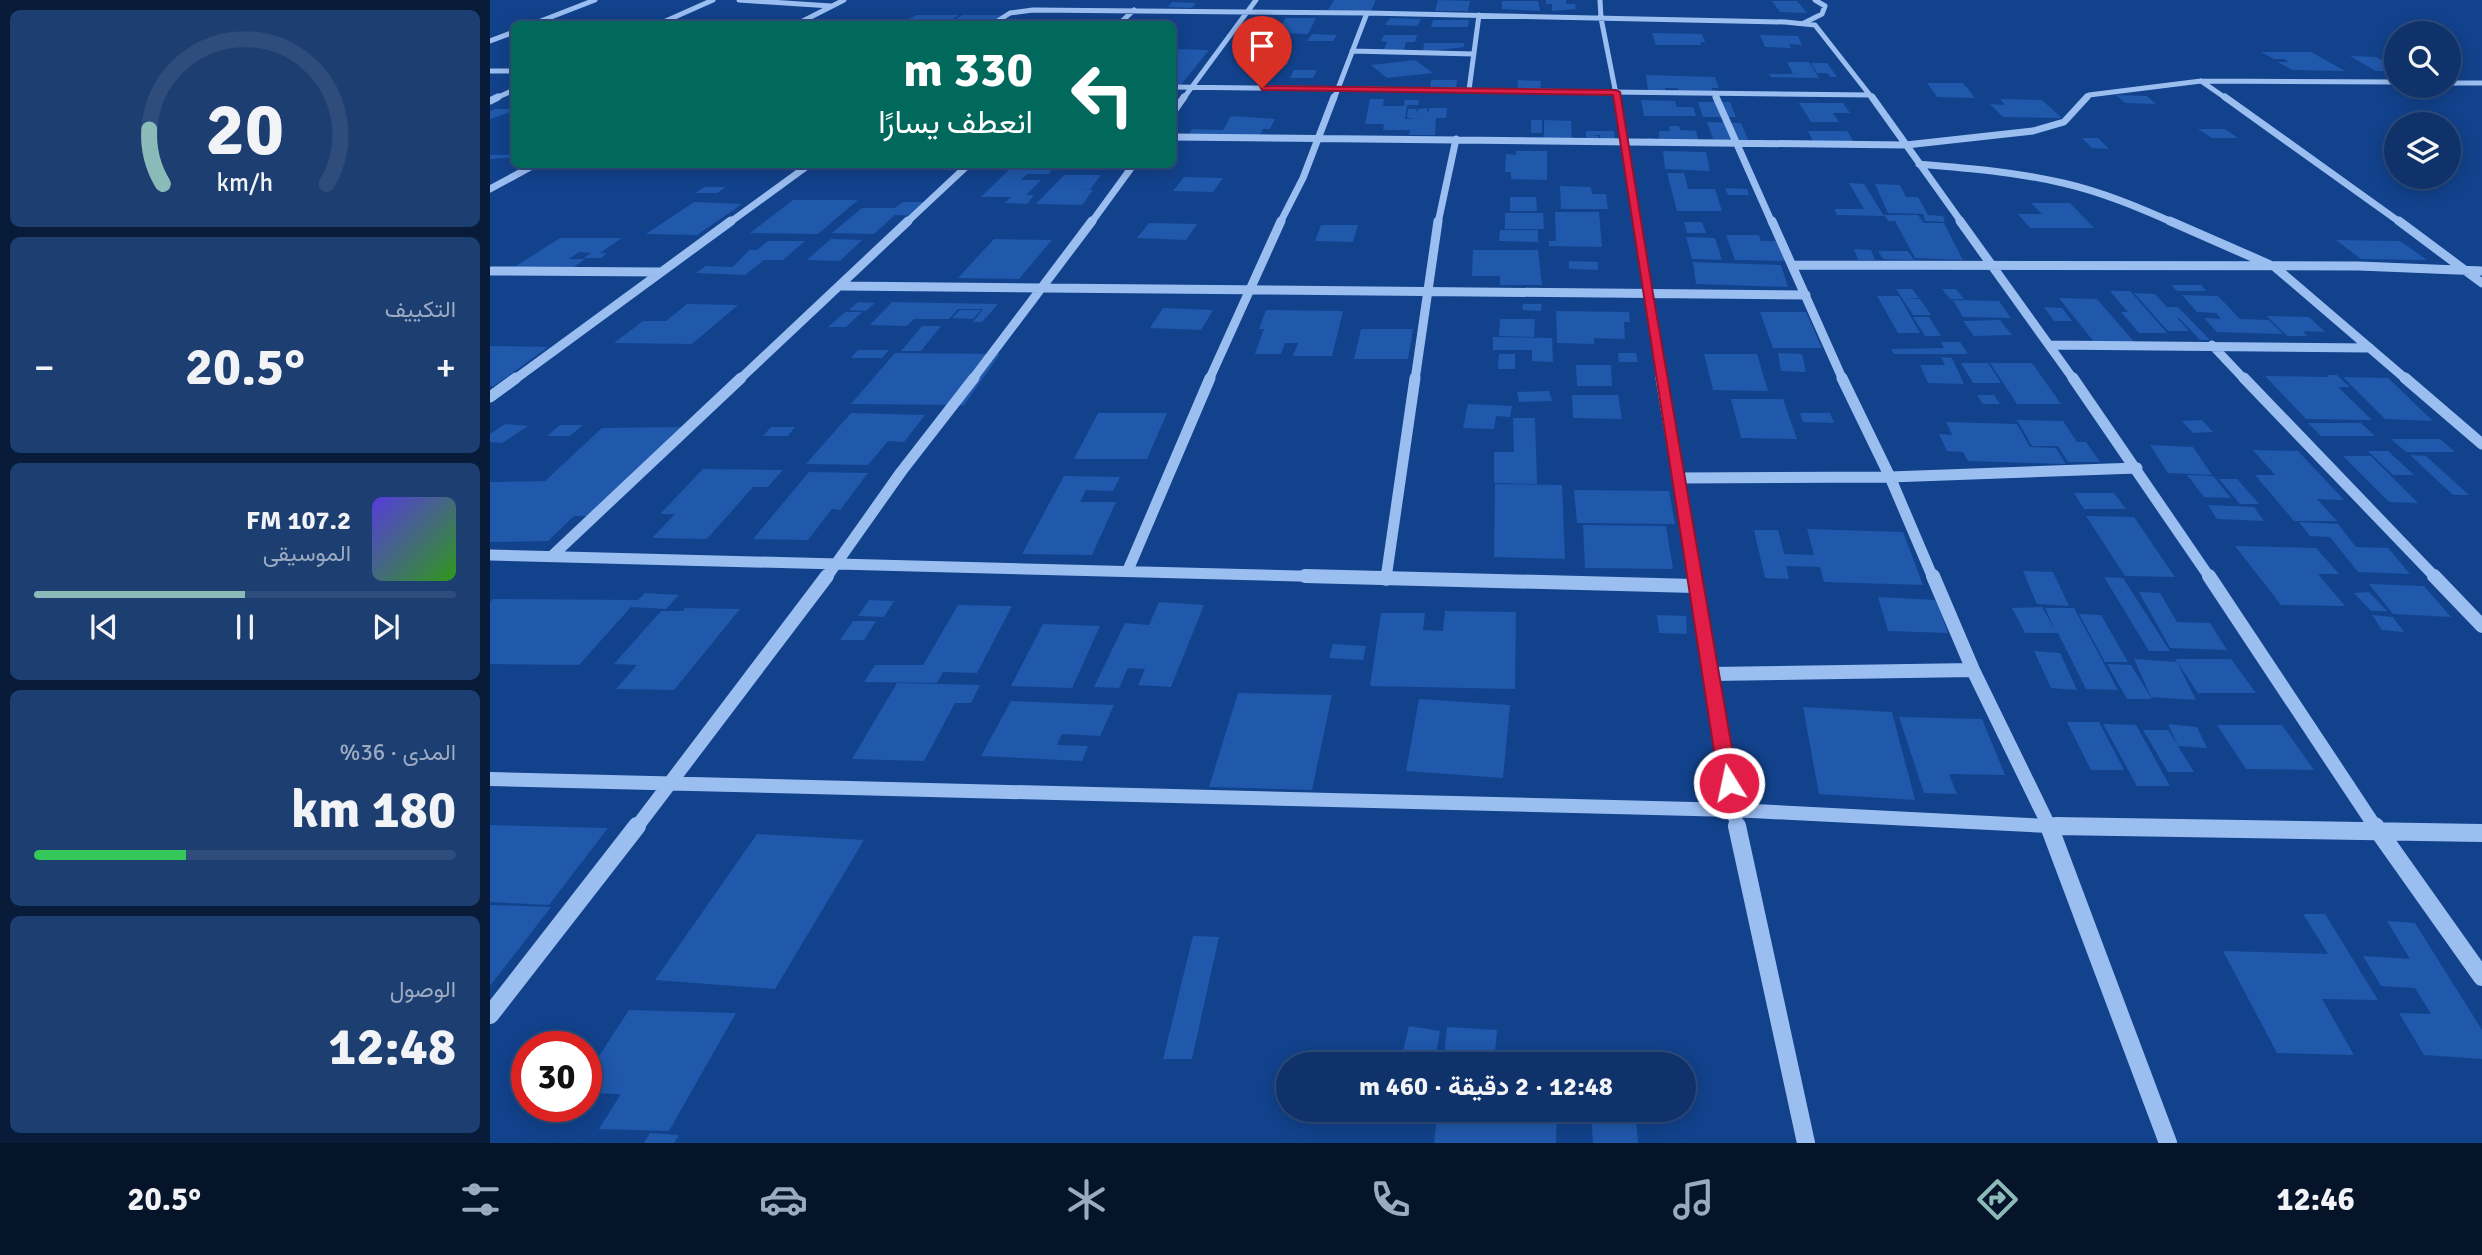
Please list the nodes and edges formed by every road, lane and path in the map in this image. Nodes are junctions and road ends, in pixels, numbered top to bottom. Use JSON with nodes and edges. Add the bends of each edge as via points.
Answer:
{"nodes":[{"id":1,"x":595,"y":0,"type":"edge"},
{"id":2,"x":713,"y":0,"type":"edge"},
{"id":3,"x":738,"y":0,"type":"edge"},
{"id":4,"x":844,"y":0,"type":"edge"},
{"id":5,"x":1256,"y":0,"type":"edge"},
{"id":6,"x":1600,"y":0,"type":"edge"},
{"id":7,"x":1815,"y":0,"type":"edge"},
{"id":8,"x":831,"y":6,"type":"junction"},
{"id":9,"x":1134,"y":10,"type":"junction"},
{"id":10,"x":1250,"y":11,"type":"junction"},
{"id":11,"x":1367,"y":13,"type":"junction"},
{"id":12,"x":1479,"y":15,"type":"junction"},
{"id":13,"x":1601,"y":18,"type":"junction"},
{"id":14,"x":541,"y":21,"type":"edge"},
{"id":15,"x":666,"y":21,"type":"edge"},
{"id":16,"x":803,"y":21,"type":"edge"},
{"id":17,"x":997,"y":21,"type":"edge"},
{"id":18,"x":1122,"y":21,"type":"edge"},
{"id":19,"x":1804,"y":23,"type":"junction"},
{"id":20,"x":511,"y":33,"type":"edge"},
{"id":21,"x":490,"y":41,"type":"edge"},
{"id":22,"x":1352,"y":51,"type":"junction"},
{"id":23,"x":1474,"y":54,"type":"junction"},
{"id":24,"x":490,"y":71,"type":"edge"},
{"id":25,"x":511,"y":71,"type":"edge"},
{"id":26,"x":2201,"y":81,"type":"junction"},
{"id":27,"x":2384,"y":82,"type":"edge"},
{"id":28,"x":2461,"y":83,"type":"edge"},
{"id":29,"x":2482,"y":83,"type":"edge"},
{"id":30,"x":1176,"y":87,"type":"edge"},
{"id":31,"x":1195,"y":87,"type":"junction"},
{"id":32,"x":1338,"y":89,"type":"junction"},
{"id":33,"x":1469,"y":90,"type":"junction"},
{"id":34,"x":511,"y":91,"type":"edge"},
{"id":35,"x":1616,"y":92,"type":"junction"},
{"id":36,"x":1714,"y":93,"type":"junction"},
{"id":37,"x":1870,"y":95,"type":"junction"},
{"id":38,"x":490,"y":101,"type":"edge"},
{"id":39,"x":1176,"y":109,"type":"edge"},
{"id":40,"x":1176,"y":137,"type":"edge"},
{"id":41,"x":1318,"y":138,"type":"junction"},
{"id":42,"x":1456,"y":139,"type":"junction"},
{"id":43,"x":1626,"y":142,"type":"junction"},
{"id":44,"x":1736,"y":143,"type":"junction"},
{"id":45,"x":1906,"y":145,"type":"junction"},
{"id":46,"x":1919,"y":164,"type":"junction"},
{"id":47,"x":529,"y":168,"type":"edge"},
{"id":48,"x":804,"y":168,"type":"edge"},
{"id":49,"x":965,"y":168,"type":"edge"},
{"id":50,"x":1131,"y":168,"type":"edge"},
{"id":51,"x":490,"y":180,"type":"edge"},
{"id":52,"x":507,"y":180,"type":"junction"},
{"id":53,"x":490,"y":189,"type":"edge"},
{"id":54,"x":1793,"y":265,"type":"junction"},
{"id":55,"x":1992,"y":266,"type":"junction"},
{"id":56,"x":2275,"y":267,"type":"junction"},
{"id":57,"x":2465,"y":270,"type":"junction"},
{"id":58,"x":490,"y":271,"type":"edge"},
{"id":59,"x":2482,"y":271,"type":"edge"},
{"id":60,"x":660,"y":272,"type":"junction"},
{"id":61,"x":2482,"y":283,"type":"edge"},
{"id":62,"x":841,"y":286,"type":"junction"},
{"id":63,"x":1043,"y":288,"type":"junction"},
{"id":64,"x":1252,"y":289,"type":"junction"},
{"id":65,"x":1429,"y":290,"type":"junction"},
{"id":66,"x":1647,"y":294,"type":"junction"},
{"id":67,"x":1806,"y":295,"type":"junction"},
{"id":68,"x":2049,"y":345,"type":"junction"},
{"id":69,"x":2212,"y":345,"type":"junction"},
{"id":70,"x":2370,"y":348,"type":"junction"},
{"id":71,"x":490,"y":397,"type":"edge"},
{"id":72,"x":2482,"y":444,"type":"edge"},
{"id":73,"x":2137,"y":468,"type":"junction"},
{"id":74,"x":1890,"y":477,"type":"junction"},
{"id":75,"x":1677,"y":478,"type":"junction"},
{"id":76,"x":490,"y":555,"type":"edge"},
{"id":77,"x":552,"y":556,"type":"junction"},
{"id":78,"x":836,"y":564,"type":"junction"},
{"id":79,"x":1128,"y":570,"type":"junction"},
{"id":80,"x":1386,"y":579,"type":"junction"},
{"id":81,"x":1695,"y":586,"type":"junction"},
{"id":82,"x":2482,"y":626,"type":"edge"},
{"id":83,"x":1973,"y":670,"type":"junction"},
{"id":84,"x":1710,"y":674,"type":"junction"},
{"id":85,"x":490,"y":779,"type":"edge"},
{"id":86,"x":671,"y":783,"type":"junction"},
{"id":87,"x":1733,"y":810,"type":"junction"},
{"id":88,"x":2049,"y":826,"type":"junction"},
{"id":89,"x":2379,"y":832,"type":"junction"},
{"id":90,"x":2482,"y":833,"type":"edge"},
{"id":91,"x":2482,"y":977,"type":"edge"},
{"id":92,"x":490,"y":1015,"type":"edge"},
{"id":93,"x":1805,"y":1143,"type":"edge"},
{"id":94,"x":2168,"y":1143,"type":"edge"}],
"edges":[{"from":1,"to":14,"type":"street"},
{"from":2,"to":15,"type":"street"},
{"from":3,"to":8,"type":"street"},
{"from":4,"to":8,"type":"street"},
{"from":5,"to":10,"type":"street"},
{"from":6,"to":13,"type":"street"},
{"from":7,"to":19,"type":"street","via":[[1825,6],[1822,14]]},
{"from":8,"to":16,"type":"street"},
{"from":9,"to":10,"type":"street"},
{"from":9,"to":17,"type":"street","via":[[1018,11]]},
{"from":9,"to":18,"type":"street"},
{"from":10,"to":11,"type":"street"},
{"from":10,"to":31,"type":"street"},
{"from":11,"to":12,"type":"street"},
{"from":11,"to":22,"type":"street"},
{"from":12,"to":13,"type":"street"},
{"from":12,"to":23,"type":"street"},
{"from":13,"to":19,"type":"street"},
{"from":13,"to":35,"type":"street"},
{"from":19,"to":37,"type":"street","via":[[1820,31]]},
{"from":20,"to":21,"type":"street"},
{"from":22,"to":23,"type":"street"},
{"from":22,"to":32,"type":"street"},
{"from":23,"to":33,"type":"street"},
{"from":24,"to":25,"type":"street"},
{"from":26,"to":27,"type":"street"},
{"from":26,"to":45,"type":"street","via":[[2089,95],[2064,122],[2033,131]]},
{"from":26,"to":57,"type":"street"},
{"from":28,"to":29,"type":"street"},
{"from":30,"to":31,"type":"street"},
{"from":31,"to":32,"type":"street"},
{"from":31,"to":39,"type":"street"},
{"from":32,"to":33,"type":"street"},
{"from":32,"to":41,"type":"street"},
{"from":33,"to":35,"type":"street"},
{"from":34,"to":38,"type":"street"},
{"from":35,"to":36,"type":"street"},
{"from":35,"to":43,"type":"street"},
{"from":36,"to":37,"type":"street"},
{"from":36,"to":44,"type":"street"},
{"from":37,"to":45,"type":"street"},
{"from":40,"to":41,"type":"street"},
{"from":41,"to":42,"type":"street"},
{"from":41,"to":64,"type":"street"},
{"from":42,"to":43,"type":"street"},
{"from":42,"to":65,"type":"street","via":[[1441,199]]},
{"from":43,"to":44,"type":"street"},
{"from":43,"to":66,"type":"street"},
{"from":44,"to":45,"type":"street"},
{"from":44,"to":54,"type":"street"},
{"from":45,"to":46,"type":"street"},
{"from":46,"to":55,"type":"street"},
{"from":46,"to":56,"type":"street","via":[[2064,183],[2126,202]]},
{"from":47,"to":52,"type":"street"},
{"from":48,"to":60,"type":"street"},
{"from":49,"to":62,"type":"street"},
{"from":50,"to":63,"type":"street"},
{"from":51,"to":52,"type":"street"},
{"from":52,"to":53,"type":"street"},
{"from":54,"to":55,"type":"street"},
{"from":54,"to":67,"type":"street"},
{"from":55,"to":56,"type":"street"},
{"from":55,"to":68,"type":"street"},
{"from":56,"to":57,"type":"street"},
{"from":56,"to":70,"type":"street"},
{"from":57,"to":59,"type":"street"},
{"from":57,"to":61,"type":"street"},
{"from":58,"to":60,"type":"street"},
{"from":60,"to":71,"type":"street"},
{"from":62,"to":63,"type":"street"},
{"from":62,"to":77,"type":"street"},
{"from":63,"to":64,"type":"street"},
{"from":63,"to":78,"type":"street"},
{"from":64,"to":65,"type":"street"},
{"from":64,"to":79,"type":"street"},
{"from":65,"to":66,"type":"street"},
{"from":65,"to":80,"type":"street"},
{"from":66,"to":67,"type":"street"},
{"from":66,"to":75,"type":"street"},
{"from":67,"to":74,"type":"street"},
{"from":68,"to":69,"type":"street"},
{"from":68,"to":73,"type":"street"},
{"from":69,"to":70,"type":"street"},
{"from":69,"to":82,"type":"street"},
{"from":70,"to":72,"type":"street"},
{"from":73,"to":74,"type":"street"},
{"from":73,"to":89,"type":"street"},
{"from":74,"to":75,"type":"street"},
{"from":74,"to":83,"type":"street"},
{"from":75,"to":81,"type":"street"},
{"from":76,"to":77,"type":"street"},
{"from":77,"to":78,"type":"street"},
{"from":78,"to":79,"type":"street"},
{"from":78,"to":86,"type":"street"},
{"from":79,"to":80,"type":"street"},
{"from":80,"to":81,"type":"street"},
{"from":81,"to":84,"type":"street"},
{"from":83,"to":84,"type":"street"},
{"from":83,"to":88,"type":"street"},
{"from":84,"to":87,"type":"street"},
{"from":85,"to":86,"type":"street"},
{"from":86,"to":87,"type":"street"},
{"from":86,"to":92,"type":"street"},
{"from":87,"to":88,"type":"street"},
{"from":87,"to":93,"type":"street"},
{"from":88,"to":89,"type":"street"},
{"from":88,"to":94,"type":"street"},
{"from":89,"to":90,"type":"street"},
{"from":89,"to":91,"type":"street"}]}
